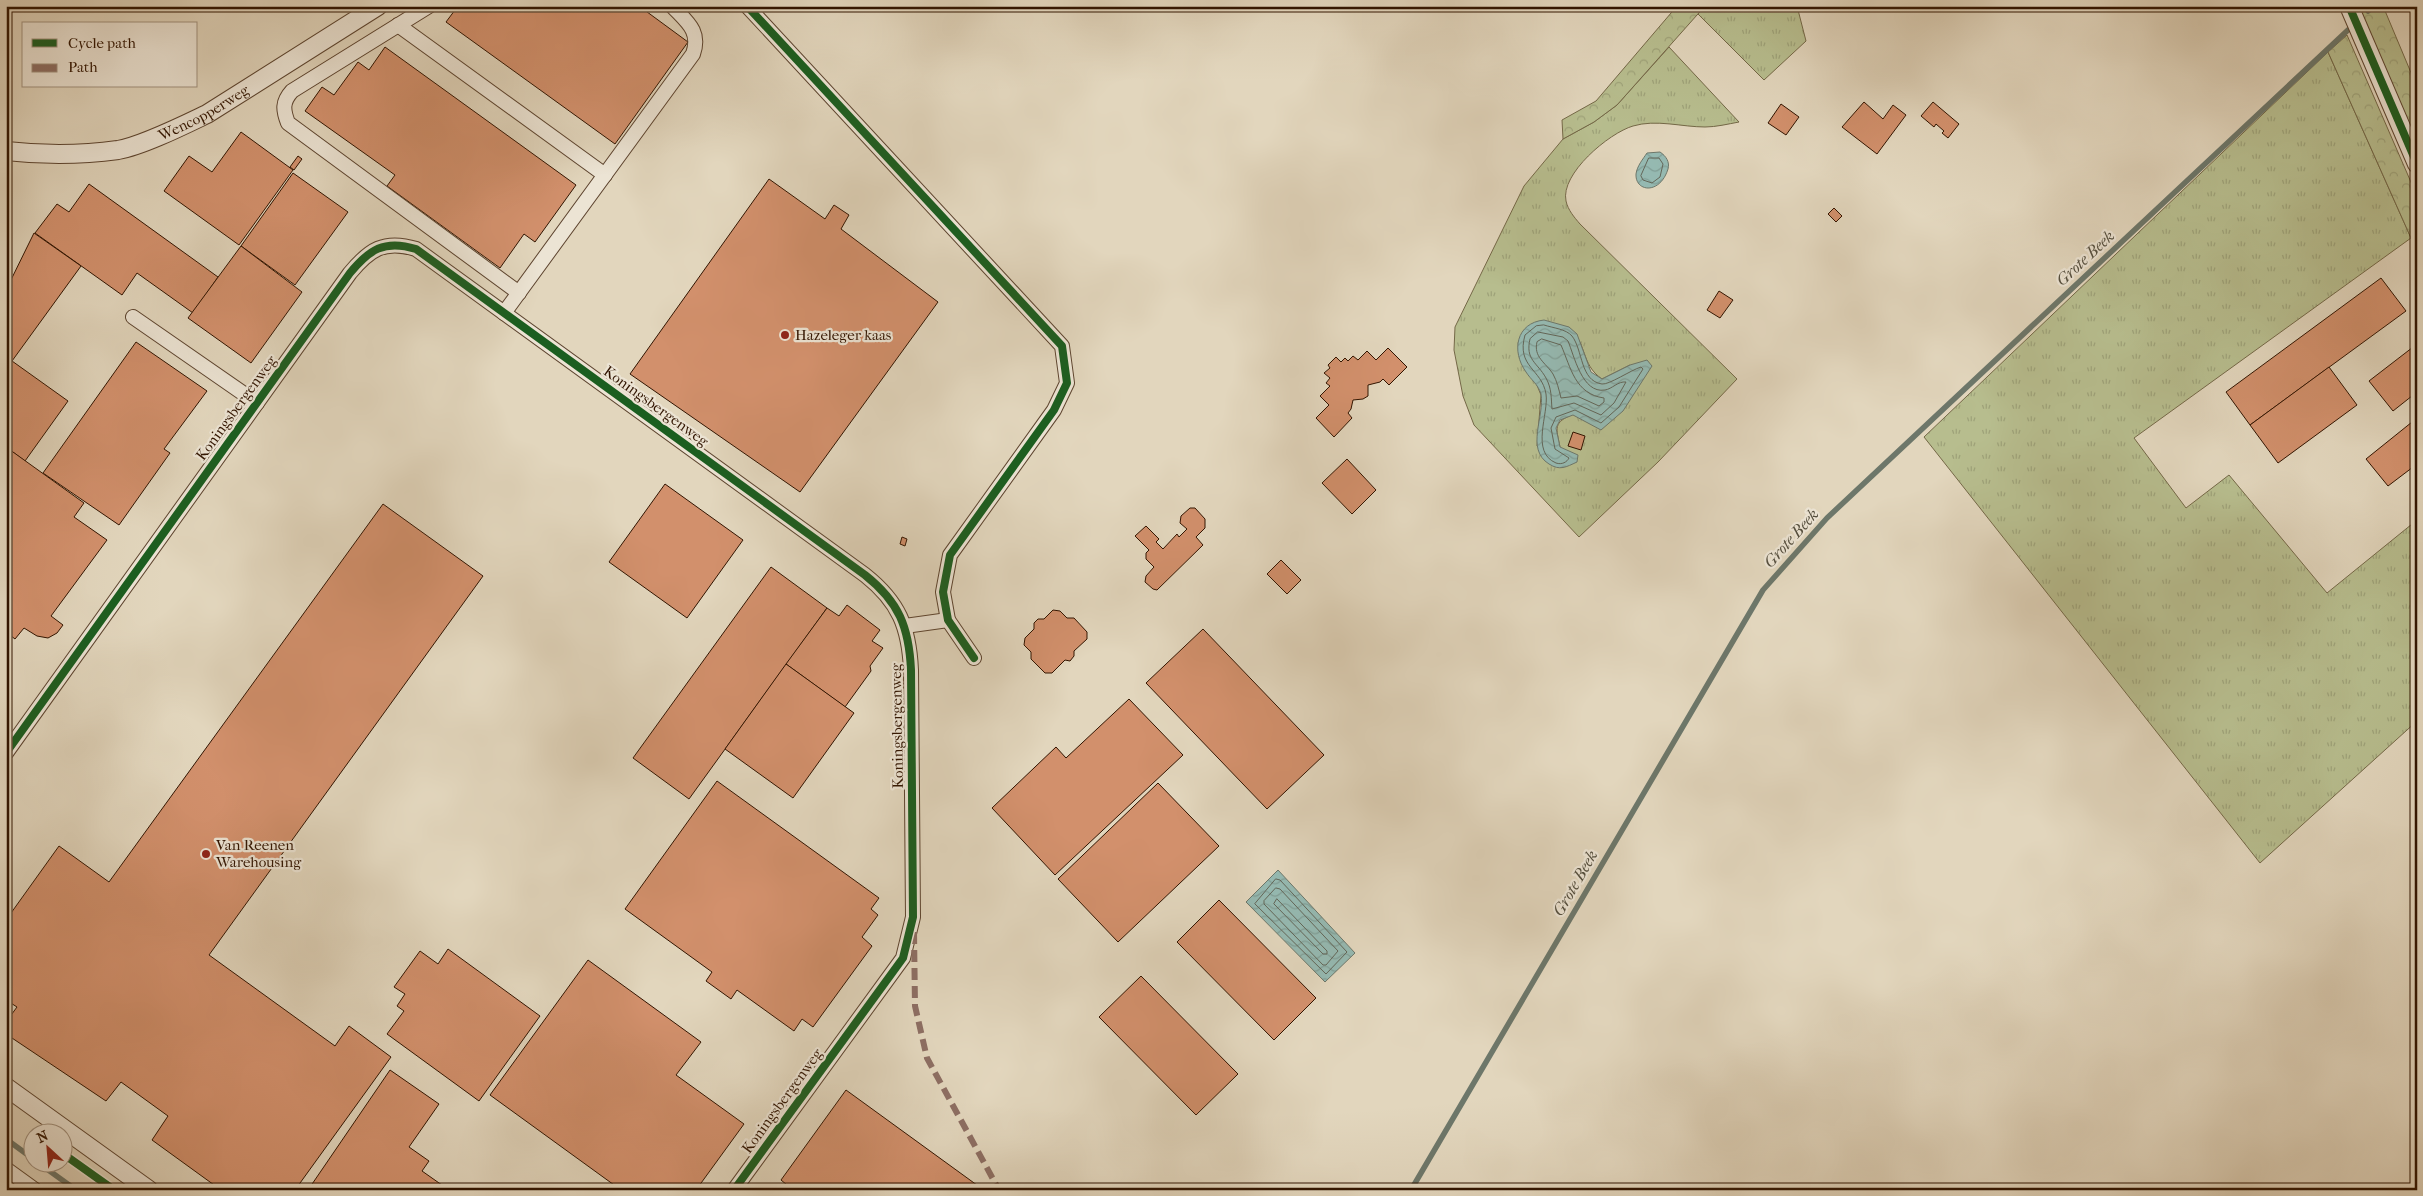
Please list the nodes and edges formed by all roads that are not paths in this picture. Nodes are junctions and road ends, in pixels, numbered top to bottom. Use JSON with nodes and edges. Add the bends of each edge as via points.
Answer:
{"nodes":[{"id":1,"x":378,"y":6,"type":"edge"},
{"id":2,"x":429,"y":6,"type":"edge"},
{"id":3,"x":672,"y":6,"type":"edge"},
{"id":4,"x":747,"y":6,"type":"edge"},
{"id":5,"x":2349,"y":6,"type":"edge"},
{"id":6,"x":398,"y":25,"type":"junction"},
{"id":7,"x":6,"y":151,"type":"edge"},
{"id":8,"x":2417,"y":164,"type":"edge"},
{"id":9,"x":605,"y":175,"type":"junction"},
{"id":10,"x":519,"y":293,"type":"junction"},
{"id":11,"x":504,"y":313,"type":"junction"},
{"id":12,"x":133,"y":317,"type":"dead end"},
{"id":13,"x":257,"y":403,"type":"junction"},
{"id":14,"x":948,"y":620,"type":"junction"},
{"id":15,"x":905,"y":626,"type":"junction"},
{"id":16,"x":974,"y":658,"type":"dead end"},
{"id":17,"x":6,"y":753,"type":"edge"},
{"id":18,"x":6,"y":1086,"type":"edge"},
{"id":19,"x":6,"y":1169,"type":"edge"},
{"id":20,"x":741,"y":1187,"type":"edge"},
{"id":21,"x":35,"y":1190,"type":"edge"},
{"id":22,"x":149,"y":1190,"type":"edge"}],
"edges":[{"from":1,"to":7,"type":"street","name":"Wencopperweg","via":[[207,114],[178,128],[119,150],[63,153]]},
{"from":2,"to":6,"type":"street"},
{"from":3,"to":9,"type":"street","via":[[694,31],[697,43],[693,54]]},
{"from":4,"to":14,"type":"street","via":[[1062,346],[1067,383],[1054,410],[950,555],[943,592]]},
{"from":5,"to":8,"type":"street"},
{"from":6,"to":9,"type":"street"},
{"from":6,"to":10,"type":"street","via":[[292,91],[285,99],[283,111],[288,123]]},
{"from":9,"to":10,"type":"street"},
{"from":10,"to":11,"type":"street"},
{"from":11,"to":13,"type":"street","name":"Koningsbergenweg","via":[[416,248],[388,245],[373,250],[350,273]]},
{"from":11,"to":15,"type":"street","name":"Koningsbergenweg","via":[[865,575],[883,590]]},
{"from":12,"to":13,"type":"street","name":"Koningsbergenweg"},
{"from":13,"to":17,"type":"street","name":"Koningsbergenweg"},
{"from":14,"to":15,"type":"street"},
{"from":14,"to":16,"type":"street"},
{"from":15,"to":20,"type":"street","name":"Koningsbergenweg","via":[[911,670],[913,917],[906,949],[894,972]]},
{"from":18,"to":22,"type":"street"},
{"from":19,"to":21,"type":"street"}]}
